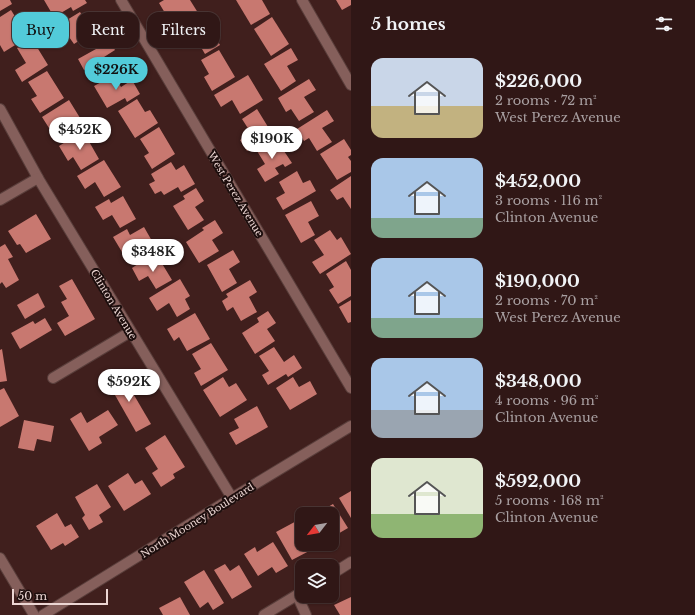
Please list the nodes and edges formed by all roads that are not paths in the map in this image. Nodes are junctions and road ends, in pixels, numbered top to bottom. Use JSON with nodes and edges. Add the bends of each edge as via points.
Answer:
{"nodes":[{"id":1,"x":121,"y":0,"type":"edge"},
{"id":2,"x":302,"y":0,"type":"edge"},
{"id":3,"x":351,"y":85,"type":"edge"},
{"id":4,"x":0,"y":109,"type":"edge"},
{"id":5,"x":38,"y":178,"type":"junction"},
{"id":6,"x":0,"y":200,"type":"edge"},
{"id":7,"x":130,"y":332,"type":"junction"},
{"id":8,"x":53,"y":378,"type":"dead end"},
{"id":9,"x":351,"y":388,"type":"edge"},
{"id":10,"x":351,"y":426,"type":"edge"},
{"id":11,"x":232,"y":498,"type":"junction"},
{"id":12,"x":0,"y":558,"type":"edge"},
{"id":13,"x":351,"y":562,"type":"edge"},
{"id":14,"x":339,"y":570,"type":"edge"},
{"id":15,"x":295,"y":596,"type":"edge"},
{"id":16,"x":302,"y":603,"type":"edge"},
{"id":17,"x":34,"y":615,"type":"edge"},
{"id":18,"x":43,"y":615,"type":"edge"},
{"id":19,"x":264,"y":615,"type":"edge"},
{"id":20,"x":306,"y":615,"type":"edge"}],
"edges":[{"from":1,"to":9,"type":"street","name":"West Perez Avenue"},
{"from":2,"to":3,"type":"street"},
{"from":4,"to":5,"type":"street","name":"Clinton Avenue"},
{"from":5,"to":6,"type":"street"},
{"from":5,"to":7,"type":"street","name":"Clinton Avenue"},
{"from":7,"to":8,"type":"street"},
{"from":7,"to":11,"type":"street","name":"Clinton Avenue"},
{"from":10,"to":11,"type":"street","name":"North Mooney Boulevard"},
{"from":11,"to":18,"type":"street","name":"North Mooney Boulevard"},
{"from":12,"to":17,"type":"street"},
{"from":13,"to":14,"type":"street"},
{"from":15,"to":19,"type":"street"},
{"from":16,"to":20,"type":"street"}]}
